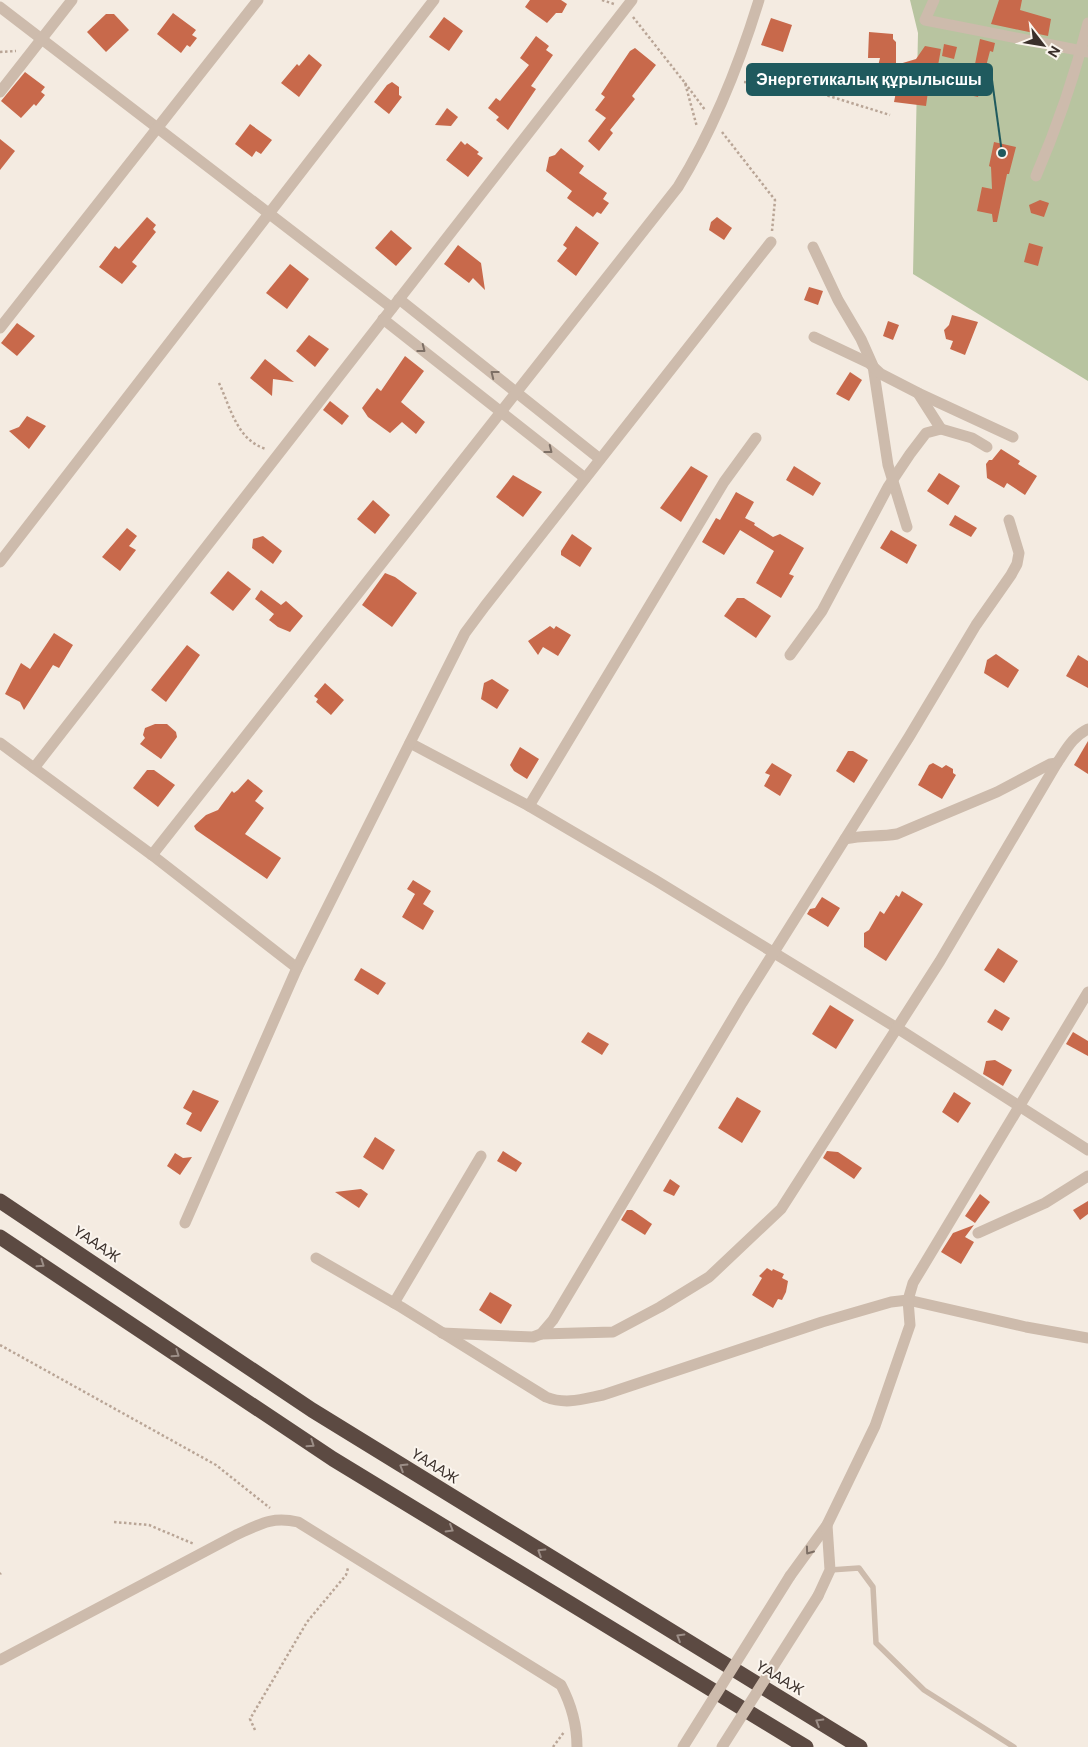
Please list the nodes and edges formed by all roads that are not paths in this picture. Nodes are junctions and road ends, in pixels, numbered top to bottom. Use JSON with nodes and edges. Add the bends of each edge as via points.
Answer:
{"nodes":[{"id":1,"x":72,"y":0,"type":"edge"},
{"id":2,"x":258,"y":0,"type":"edge"},
{"id":3,"x":434,"y":0,"type":"edge"},
{"id":4,"x":759,"y":0,"type":"edge"},
{"id":5,"x":934,"y":0,"type":"edge"},
{"id":6,"x":629,"y":4,"type":"edge"},
{"id":7,"x":0,"y":7,"type":"edge"},
{"id":8,"x":1088,"y":24,"type":"edge"},
{"id":9,"x":42,"y":39,"type":"junction"},
{"id":10,"x":1085,"y":51,"type":"edge"},
{"id":11,"x":0,"y":92,"type":"edge"},
{"id":12,"x":158,"y":128,"type":"junction"},
{"id":13,"x":1036,"y":176,"type":"dead end"},
{"id":14,"x":269,"y":214,"type":"junction"},
{"id":15,"x":771,"y":242,"type":"road end"},
{"id":16,"x":813,"y":247,"type":"dead end"},
{"id":17,"x":396,"y":303,"type":"junction"},
{"id":18,"x":383,"y":319,"type":"junction"},
{"id":19,"x":0,"y":328,"type":"edge"},
{"id":20,"x":814,"y":337,"type":"dead end"},
{"id":21,"x":873,"y":366,"type":"junction"},
{"id":22,"x":516,"y":392,"type":"junction"},
{"id":23,"x":918,"y":393,"type":"junction"},
{"id":24,"x":501,"y":412,"type":"junction"},
{"id":25,"x":941,"y":429,"type":"junction"},
{"id":26,"x":1013,"y":436,"type":"dead end"},
{"id":27,"x":756,"y":438,"type":"dead end"},
{"id":28,"x":987,"y":447,"type":"dead end"},
{"id":29,"x":600,"y":459,"type":"junction"},
{"id":30,"x":585,"y":478,"type":"junction"},
{"id":31,"x":892,"y":481,"type":"junction"},
{"id":32,"x":1009,"y":520,"type":"dead end"},
{"id":33,"x":907,"y":527,"type":"dead end"},
{"id":34,"x":0,"y":562,"type":"edge"},
{"id":35,"x":790,"y":655,"type":"dead end"},
{"id":36,"x":1088,"y":728,"type":"edge"},
{"id":37,"x":0,"y":743,"type":"edge"},
{"id":38,"x":410,"y":744,"type":"junction"},
{"id":39,"x":1057,"y":763,"type":"junction"},
{"id":40,"x":34,"y":768,"type":"junction"},
{"id":41,"x":529,"y":806,"type":"junction"},
{"id":42,"x":845,"y":839,"type":"junction"},
{"id":43,"x":152,"y":855,"type":"junction"},
{"id":44,"x":774,"y":954,"type":"junction"},
{"id":45,"x":298,"y":968,"type":"junction"},
{"id":46,"x":1088,"y":992,"type":"edge"},
{"id":47,"x":897,"y":1028,"type":"junction"},
{"id":48,"x":1020,"y":1107,"type":"junction"},
{"id":49,"x":1088,"y":1150,"type":"edge"},
{"id":50,"x":481,"y":1156,"type":"dead end"},
{"id":51,"x":1088,"y":1176,"type":"edge"},
{"id":52,"x":0,"y":1201,"type":"edge"},
{"id":53,"x":186,"y":1222,"type":"dead end"},
{"id":54,"x":978,"y":1233,"type":"dead end"},
{"id":55,"x":0,"y":1237,"type":"edge"},
{"id":56,"x":316,"y":1258,"type":"dead end"},
{"id":57,"x":908,"y":1300,"type":"junction"},
{"id":58,"x":394,"y":1303,"type":"junction"},
{"id":59,"x":442,"y":1333,"type":"junction"},
{"id":60,"x":541,"y":1334,"type":"junction"},
{"id":61,"x":1088,"y":1338,"type":"edge"},
{"id":62,"x":827,"y":1525,"type":"junction"},
{"id":63,"x":830,"y":1570,"type":"junction"},
{"id":64,"x":2,"y":1661,"type":"edge"},
{"id":65,"x":576,"y":1747,"type":"edge"},
{"id":66,"x":683,"y":1747,"type":"edge"},
{"id":67,"x":722,"y":1747,"type":"edge"},
{"id":68,"x":806,"y":1747,"type":"edge"},
{"id":69,"x":860,"y":1747,"type":"edge"},
{"id":70,"x":1014,"y":1747,"type":"edge"}],
"edges":[{"from":1,"to":9,"type":"street"},
{"from":2,"to":12,"type":"street"},
{"from":3,"to":14,"type":"street"},
{"from":4,"to":22,"type":"street","via":[[730,81],[702,145],[678,187]]},
{"from":5,"to":10,"type":"street","via":[[925,20]]},
{"from":6,"to":17,"type":"street"},
{"from":7,"to":9,"type":"street"},
{"from":8,"to":10,"type":"street"},
{"from":9,"to":11,"type":"street"},
{"from":9,"to":12,"type":"street"},
{"from":10,"to":13,"type":"street"},
{"from":12,"to":14,"type":"street"},
{"from":12,"to":19,"type":"street"},
{"from":14,"to":17,"type":"street"},
{"from":14,"to":34,"type":"street"},
{"from":15,"to":29,"type":"street"},
{"from":16,"to":21,"type":"street"},
{"from":17,"to":18,"type":"street"},
{"from":22,"to":17,"type":"street","one_way":true},
{"from":18,"to":24,"type":"street","one_way":true},
{"from":18,"to":40,"type":"street"},
{"from":20,"to":21,"type":"street"},
{"from":21,"to":23,"type":"street","via":[[881,374]]},
{"from":21,"to":31,"type":"street"},
{"from":22,"to":24,"type":"street"},
{"from":22,"to":29,"type":"street"},
{"from":23,"to":25,"type":"street"},
{"from":23,"to":26,"type":"street"},
{"from":24,"to":30,"type":"street","one_way":true},
{"from":24,"to":43,"type":"street"},
{"from":25,"to":28,"type":"street","via":[[972,438]]},
{"from":25,"to":31,"type":"street","via":[[926,433]]},
{"from":27,"to":41,"type":"street","via":[[724,482]]},
{"from":29,"to":30,"type":"street"},
{"from":30,"to":38,"type":"street","via":[[466,634]]},
{"from":31,"to":33,"type":"street"},
{"from":31,"to":35,"type":"street","via":[[822,611]]},
{"from":32,"to":42,"type":"street","via":[[1019,552],[1017,564]]},
{"from":36,"to":39,"type":"street","via":[[1070,744]]},
{"from":37,"to":40,"type":"street"},
{"from":38,"to":41,"type":"street"},
{"from":38,"to":45,"type":"street"},
{"from":39,"to":42,"type":"street","via":[[998,792],[897,834]]},
{"from":39,"to":47,"type":"street"},
{"from":40,"to":43,"type":"street"},
{"from":41,"to":44,"type":"street"},
{"from":42,"to":44,"type":"street"},
{"from":43,"to":45,"type":"street"},
{"from":44,"to":47,"type":"street"},
{"from":44,"to":60,"type":"street","via":[[600,1244]]},
{"from":45,"to":53,"type":"street"},
{"from":46,"to":48,"type":"street"},
{"from":47,"to":48,"type":"street"},
{"from":47,"to":60,"type":"street","via":[[781,1210],[709,1277],[613,1332]]},
{"from":48,"to":49,"type":"street"},
{"from":48,"to":57,"type":"street","via":[[913,1283]]},
{"from":50,"to":58,"type":"street"},
{"from":51,"to":54,"type":"street","via":[[1045,1202]]},
{"from":69,"to":52,"type":"highway","name":"ҮАААЖ","one_way":true,"via":[[312,1410]]},
{"from":55,"to":68,"type":"highway","one_way":true,"via":[[333,1458]]},
{"from":56,"to":58,"type":"street"},
{"from":57,"to":59,"type":"street","via":[[822,1322],[664,1376],[572,1402],[546,1398]]},
{"from":57,"to":61,"type":"street"},
{"from":57,"to":62,"type":"street","via":[[910,1324],[875,1426]]},
{"from":58,"to":59,"type":"street"},
{"from":59,"to":60,"type":"street","via":[[533,1337]]},
{"from":62,"to":63,"type":"street"},
{"from":62,"to":66,"type":"street","one_way":true,"bridge":true,"via":[[790,1576]]},
{"from":63,"to":67,"type":"street","bridge":true,"via":[[818,1596]]},
{"from":63,"to":70,"type":"lane","via":[[859,1568],[873,1587],[876,1643],[924,1690]]},
{"from":64,"to":65,"type":"street","via":[[206,1550],[281,1518],[298,1522],[561,1684],[570,1700],[577,1734]]}]}
